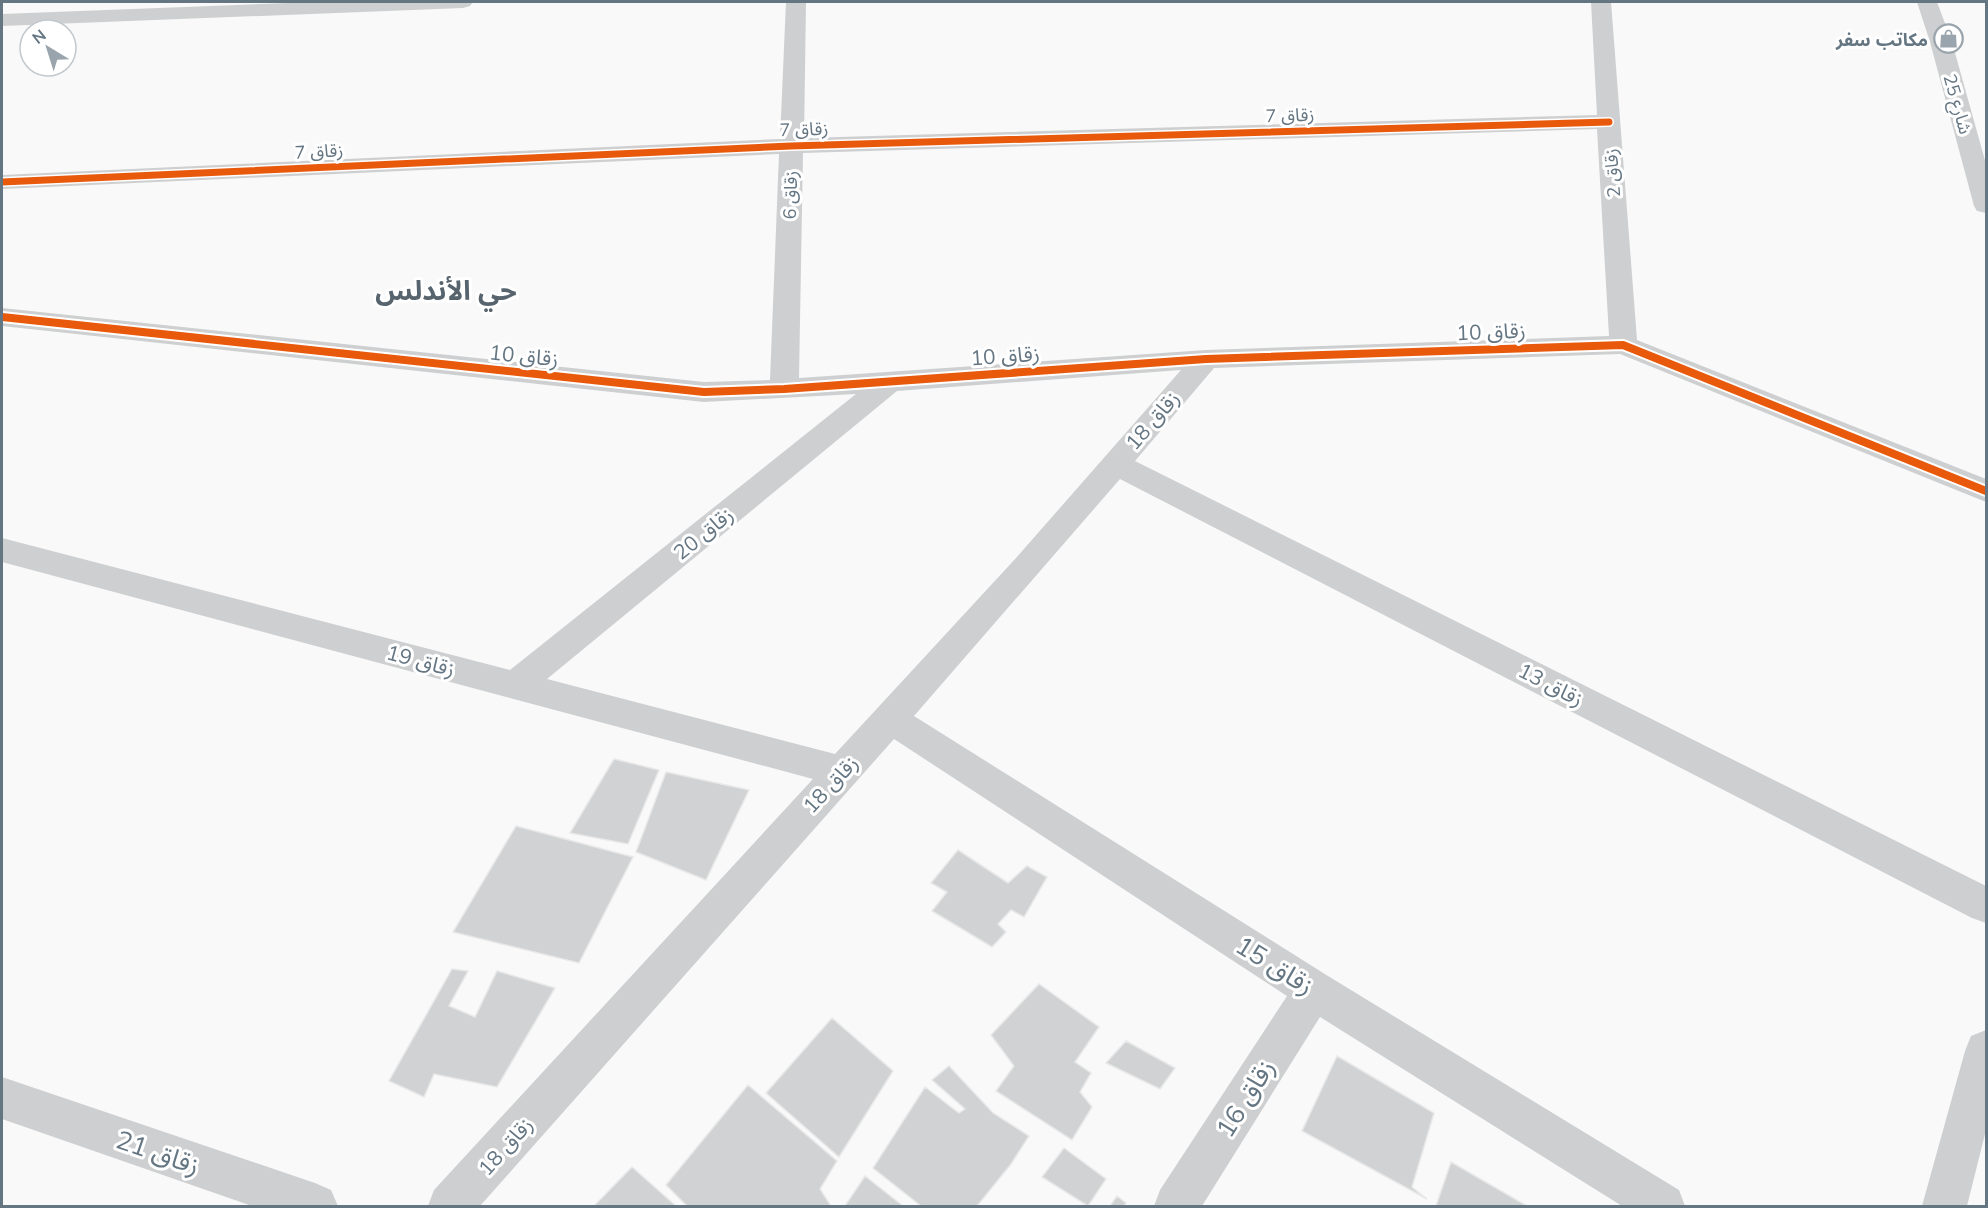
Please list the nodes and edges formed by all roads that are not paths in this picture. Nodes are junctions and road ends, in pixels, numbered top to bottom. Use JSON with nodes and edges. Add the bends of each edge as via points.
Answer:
{"nodes":[{"id":1,"x":463,"y":2,"type":"edge"},
{"id":2,"x":796,"y":2,"type":"edge"},
{"id":3,"x":1601,"y":2,"type":"edge"},
{"id":4,"x":1926,"y":2,"type":"edge"},
{"id":5,"x":2,"y":20,"type":"edge"},
{"id":6,"x":1608,"y":122,"type":"junction"},
{"id":7,"x":791,"y":146,"type":"junction"},
{"id":8,"x":2,"y":182,"type":"edge"},
{"id":9,"x":1986,"y":206,"type":"edge"},
{"id":10,"x":2,"y":317,"type":"edge"},
{"id":11,"x":1623,"y":345,"type":"junction"},
{"id":12,"x":1206,"y":359,"type":"junction"},
{"id":13,"x":890,"y":381,"type":"junction"},
{"id":14,"x":784,"y":389,"type":"junction"},
{"id":15,"x":1115,"y":464,"type":"junction"},
{"id":16,"x":1986,"y":491,"type":"edge"},
{"id":17,"x":2,"y":550,"type":"edge"},
{"id":18,"x":515,"y":685,"type":"junction"},
{"id":19,"x":891,"y":720,"type":"junction"},
{"id":20,"x":841,"y":771,"type":"junction"},
{"id":21,"x":1986,"y":905,"type":"edge"},
{"id":22,"x":1314,"y":990,"type":"junction"},
{"id":23,"x":1986,"y":1051,"type":"edge"},
{"id":24,"x":2,"y":1098,"type":"edge"},
{"id":25,"x":315,"y":1206,"type":"edge"},
{"id":26,"x":450,"y":1206,"type":"edge"},
{"id":27,"x":1176,"y":1206,"type":"edge"},
{"id":28,"x":1663,"y":1206,"type":"edge"},
{"id":29,"x":1944,"y":1206,"type":"edge"}],
"edges":[{"from":1,"to":5,"type":"street"},
{"from":2,"to":7,"type":"street","name":"زقاق 6"},
{"from":3,"to":6,"type":"street","name":"زقاق 2"},
{"from":4,"to":9,"type":"street","name":"شارع 25","via":[[1941,42]]},
{"from":6,"to":7,"type":"street","name":"زقاق 7"},
{"from":6,"to":11,"type":"street","name":"زقاق 2"},
{"from":7,"to":8,"type":"street","name":"زقاق 7"},
{"from":7,"to":14,"type":"street","name":"زقاق 6"},
{"from":10,"to":14,"type":"street","name":"زقاق 10","via":[[704,392]]},
{"from":11,"to":12,"type":"street","name":"زقاق 10"},
{"from":11,"to":16,"type":"street","name":"زقاق 10"},
{"from":12,"to":13,"type":"street","name":"زقاق 10"},
{"from":12,"to":15,"type":"street","name":"زقاق 18"},
{"from":13,"to":14,"type":"street","name":"زقاق 10"},
{"from":13,"to":18,"type":"street","name":"زقاق 20"},
{"from":15,"to":19,"type":"street","name":"زقاق 18"},
{"from":15,"to":21,"type":"street","name":"زقاق 13"},
{"from":17,"to":18,"type":"street","name":"زقاق 19"},
{"from":18,"to":20,"type":"street","name":"زقاق 19"},
{"from":19,"to":20,"type":"street","name":"زقاق 18"},
{"from":19,"to":22,"type":"street","name":"زقاق 15"},
{"from":20,"to":26,"type":"street","name":"زقاق 18"},
{"from":22,"to":27,"type":"street","name":"زقاق 16"},
{"from":22,"to":28,"type":"street","name":"زقاق 15"},
{"from":23,"to":29,"type":"street"},
{"from":24,"to":25,"type":"street","name":"زقاق 21"}]}
